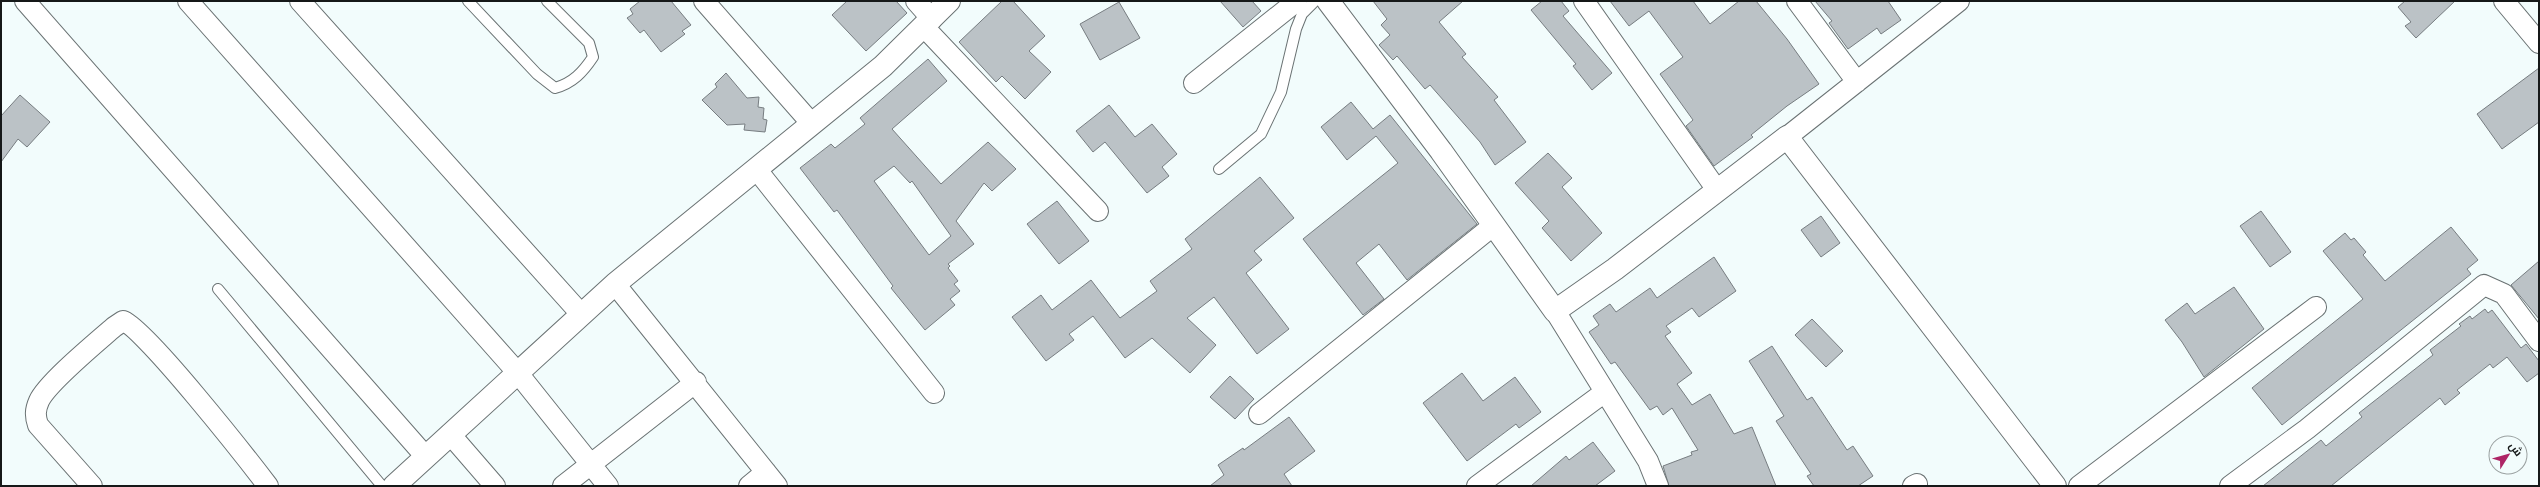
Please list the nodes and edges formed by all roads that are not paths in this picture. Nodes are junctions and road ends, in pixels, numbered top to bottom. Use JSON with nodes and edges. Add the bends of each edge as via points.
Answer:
{"nodes":[{"id":1,"x":25,"y":1,"type":"edge"},
{"id":2,"x":188,"y":1,"type":"edge"},
{"id":3,"x":300,"y":1,"type":"edge"},
{"id":4,"x":468,"y":1,"type":"edge"},
{"id":5,"x":547,"y":1,"type":"edge"},
{"id":6,"x":704,"y":1,"type":"edge"},
{"id":7,"x":916,"y":1,"type":"edge"},
{"id":8,"x":949,"y":1,"type":"edge"},
{"id":9,"x":1297,"y":1,"type":"edge"},
{"id":10,"x":1316,"y":1,"type":"edge"},
{"id":11,"x":1328,"y":1,"type":"edge"},
{"id":12,"x":1584,"y":1,"type":"edge"},
{"id":13,"x":1797,"y":1,"type":"edge"},
{"id":14,"x":1959,"y":1,"type":"edge"},
{"id":15,"x":2504,"y":1,"type":"edge"},
{"id":16,"x":928,"y":23,"type":"junction"},
{"id":17,"x":2539,"y":43,"type":"edge"},
{"id":18,"x":1857,"y":82,"type":"junction"},
{"id":19,"x":1194,"y":83,"type":"dead end"},
{"id":20,"x":812,"y":124,"type":"junction"},
{"id":21,"x":1787,"y":137,"type":"junction"},
{"id":22,"x":1220,"y":169,"type":"dead end"},
{"id":23,"x":757,"y":170,"type":"junction"},
{"id":24,"x":1717,"y":190,"type":"junction"},
{"id":25,"x":1098,"y":211,"type":"dead end"},
{"id":26,"x":1494,"y":225,"type":"junction"},
{"id":27,"x":615,"y":284,"type":"junction"},
{"id":28,"x":218,"y":288,"type":"dead end"},
{"id":29,"x":2316,"y":307,"type":"dead end"},
{"id":30,"x":1554,"y":311,"type":"junction"},
{"id":31,"x":581,"y":314,"type":"junction"},
{"id":32,"x":2539,"y":341,"type":"edge"},
{"id":33,"x":517,"y":372,"type":"junction"},
{"id":34,"x":696,"y":382,"type":"junction"},
{"id":35,"x":1605,"y":392,"type":"junction"},
{"id":36,"x":934,"y":393,"type":"dead end"},
{"id":37,"x":1259,"y":414,"type":"dead end"},
{"id":38,"x":450,"y":434,"type":"junction"},
{"id":39,"x":426,"y":456,"type":"junction"},
{"id":40,"x":590,"y":463,"type":"junction"},
{"id":41,"x":772,"y":479,"type":"edge"},
{"id":42,"x":394,"y":485,"type":"edge"},
{"id":43,"x":92,"y":486,"type":"edge"},
{"id":44,"x":268,"y":486,"type":"edge"},
{"id":45,"x":495,"y":486,"type":"edge"},
{"id":46,"x":563,"y":486,"type":"edge"},
{"id":47,"x":608,"y":486,"type":"edge"},
{"id":48,"x":749,"y":486,"type":"edge"},
{"id":49,"x":1477,"y":486,"type":"edge"},
{"id":50,"x":1658,"y":486,"type":"edge"},
{"id":51,"x":2055,"y":486,"type":"edge"},
{"id":52,"x":2079,"y":486,"type":"edge"},
{"id":53,"x":2230,"y":486,"type":"edge"}],
"edges":[{"from":1,"to":39,"type":"street"},
{"from":2,"to":33,"type":"street"},
{"from":3,"to":31,"type":"street"},
{"from":4,"to":5,"type":"lane","via":[[537,74],[555,88],[567,85],[584,70],[593,57],[589,43]]},
{"from":6,"to":20,"type":"street"},
{"from":7,"to":16,"type":"street"},
{"from":8,"to":16,"type":"street"},
{"from":9,"to":19,"type":"street"},
{"from":10,"to":22,"type":"lane","via":[[1302,14],[1281,92],[1261,134]]},
{"from":11,"to":26,"type":"street"},
{"from":12,"to":24,"type":"street"},
{"from":13,"to":18,"type":"street"},
{"from":14,"to":18,"type":"street"},
{"from":15,"to":17,"type":"street"},
{"from":16,"to":20,"type":"street","via":[[883,66]]},
{"from":16,"to":25,"type":"street"},
{"from":18,"to":21,"type":"street"},
{"from":20,"to":23,"type":"street"},
{"from":21,"to":24,"type":"street"},
{"from":21,"to":51,"type":"street"},
{"from":23,"to":27,"type":"street"},
{"from":23,"to":36,"type":"street"},
{"from":24,"to":30,"type":"street","via":[[1615,269]]},
{"from":26,"to":30,"type":"street"},
{"from":26,"to":37,"type":"street"},
{"from":27,"to":31,"type":"street"},
{"from":27,"to":34,"type":"street"},
{"from":28,"to":42,"type":"lane"},
{"from":29,"to":52,"type":"street"},
{"from":30,"to":35,"type":"street"},
{"from":31,"to":33,"type":"street"},
{"from":32,"to":53,"type":"street","via":[[2504,294],[2484,285],[2307,429]]},
{"from":33,"to":38,"type":"street"},
{"from":33,"to":40,"type":"street"},
{"from":34,"to":40,"type":"street"},
{"from":34,"to":41,"type":"street"},
{"from":35,"to":49,"type":"street"},
{"from":35,"to":50,"type":"street","via":[[1648,461]]},
{"from":38,"to":39,"type":"street"},
{"from":38,"to":45,"type":"street"},
{"from":39,"to":42,"type":"street"},
{"from":40,"to":46,"type":"street"},
{"from":40,"to":47,"type":"street"},
{"from":41,"to":48,"type":"street"},
{"from":43,"to":44,"type":"street","via":[[38,425],[36,409],[50,387],[123,321],[135,328],[188,387]]}]}
